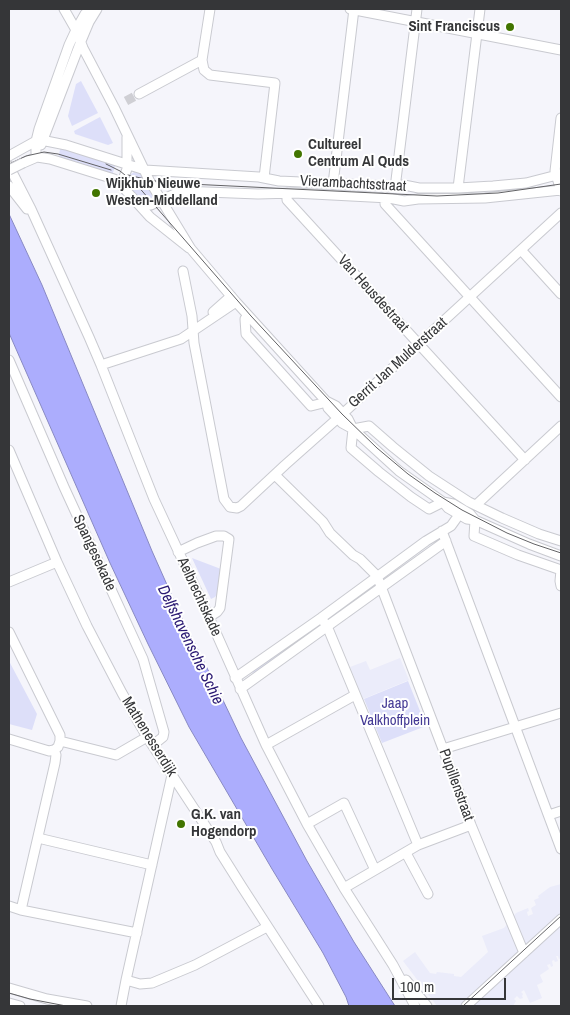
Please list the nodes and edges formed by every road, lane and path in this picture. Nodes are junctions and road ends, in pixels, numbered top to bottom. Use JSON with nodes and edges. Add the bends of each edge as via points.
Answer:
{"nodes":[{"id":1,"x":64,"y":9,"type":"edge"},
{"id":2,"x":91,"y":9,"type":"edge"},
{"id":3,"x":97,"y":9,"type":"edge"},
{"id":4,"x":210,"y":9,"type":"edge"},
{"id":5,"x":353,"y":9,"type":"edge"},
{"id":6,"x":417,"y":9,"type":"edge"},
{"id":7,"x":480,"y":9,"type":"edge"},
{"id":8,"x":415,"y":22,"type":"junction"},
{"id":9,"x":76,"y":30,"type":"junction"},
{"id":10,"x":477,"y":34,"type":"junction"},
{"id":11,"x":81,"y":42,"type":"junction"},
{"id":12,"x":561,"y":50,"type":"edge"},
{"id":13,"x":202,"y":60,"type":"junction"},
{"id":14,"x":139,"y":94,"type":"tunnel mouth"},
{"id":15,"x":561,"y":118,"type":"edge"},
{"id":16,"x":127,"y":134,"type":"junction"},
{"id":17,"x":40,"y":141,"type":"junction"},
{"id":18,"x":13,"y":153,"type":"edge"},
{"id":19,"x":37,"y":157,"type":"junction"},
{"id":20,"x":127,"y":164,"type":"junction"},
{"id":21,"x":9,"y":168,"type":"edge"},
{"id":22,"x":145,"y":170,"type":"junction"},
{"id":23,"x":559,"y":174,"type":"edge"},
{"id":24,"x":264,"y":178,"type":"junction"},
{"id":25,"x":332,"y":184,"type":"junction"},
{"id":26,"x":121,"y":185,"type":"junction"},
{"id":27,"x":9,"y":186,"type":"edge"},
{"id":28,"x":397,"y":186,"type":"junction"},
{"id":29,"x":458,"y":188,"type":"junction"},
{"id":30,"x":561,"y":190,"type":"edge"},
{"id":31,"x":287,"y":193,"type":"junction"},
{"id":32,"x":162,"y":200,"type":"junction"},
{"id":33,"x":385,"y":201,"type":"junction"},
{"id":34,"x":140,"y":205,"type":"junction"},
{"id":35,"x":561,"y":213,"type":"edge"},
{"id":36,"x":33,"y":216,"type":"junction"},
{"id":37,"x":192,"y":250,"type":"junction"},
{"id":38,"x":521,"y":250,"type":"junction"},
{"id":39,"x":183,"y":271,"type":"dead end"},
{"id":40,"x":561,"y":294,"type":"edge"},
{"id":41,"x":470,"y":297,"type":"junction"},
{"id":42,"x":233,"y":299,"type":"junction"},
{"id":43,"x":248,"y":316,"type":"junction"},
{"id":44,"x":193,"y":331,"type":"junction"},
{"id":45,"x":419,"y":344,"type":"junction"},
{"id":46,"x":9,"y":362,"type":"edge"},
{"id":47,"x":101,"y":365,"type":"junction"},
{"id":48,"x":561,"y":397,"type":"edge"},
{"id":49,"x":326,"y":401,"type":"junction"},
{"id":50,"x":340,"y":416,"type":"junction"},
{"id":51,"x":561,"y":426,"type":"edge"},
{"id":52,"x":353,"y":430,"type":"junction"},
{"id":53,"x":9,"y":450,"type":"edge"},
{"id":54,"x":525,"y":460,"type":"junction"},
{"id":55,"x":275,"y":475,"type":"junction"},
{"id":56,"x":443,"y":502,"type":"junction"},
{"id":57,"x":476,"y":505,"type":"junction"},
{"id":58,"x":461,"y":512,"type":"junction"},
{"id":59,"x":475,"y":520,"type":"junction"},
{"id":60,"x":442,"y":531,"type":"junction"},
{"id":61,"x":446,"y":541,"type":"junction"},
{"id":62,"x":561,"y":541,"type":"edge"},
{"id":63,"x":178,"y":552,"type":"junction"},
{"id":64,"x":561,"y":556,"type":"edge"},
{"id":65,"x":57,"y":562,"type":"junction"},
{"id":66,"x":561,"y":570,"type":"edge"},
{"id":67,"x":377,"y":576,"type":"junction"},
{"id":68,"x":9,"y":582,"type":"edge"},
{"id":69,"x":561,"y":586,"type":"edge"},
{"id":70,"x":381,"y":588,"type":"junction"},
{"id":71,"x":209,"y":617,"type":"junction"},
{"id":72,"x":321,"y":618,"type":"junction"},
{"id":73,"x":327,"y":626,"type":"junction"},
{"id":74,"x":9,"y":632,"type":"edge"},
{"id":75,"x":235,"y":678,"type":"junction"},
{"id":76,"x":240,"y":689,"type":"junction"},
{"id":77,"x":355,"y":695,"type":"junction"},
{"id":78,"x":561,"y":713,"type":"edge"},
{"id":79,"x":516,"y":726,"type":"junction"},
{"id":80,"x":147,"y":737,"type":"junction"},
{"id":81,"x":9,"y":740,"type":"edge"},
{"id":82,"x":60,"y":741,"type":"junction"},
{"id":83,"x":153,"y":745,"type":"junction"},
{"id":84,"x":266,"y":745,"type":"junction"},
{"id":85,"x":443,"y":749,"type":"junction"},
{"id":86,"x":54,"y":750,"type":"junction"},
{"id":87,"x":172,"y":775,"type":"junction"},
{"id":88,"x":561,"y":811,"type":"edge"},
{"id":89,"x":549,"y":815,"type":"junction"},
{"id":90,"x":307,"y":824,"type":"junction"},
{"id":91,"x":471,"y":825,"type":"junction"},
{"id":92,"x":38,"y":838,"type":"junction"},
{"id":93,"x":418,"y":845,"type":"junction"},
{"id":94,"x":561,"y":849,"type":"edge"},
{"id":95,"x":406,"y":854,"type":"junction"},
{"id":96,"x":152,"y":865,"type":"junction"},
{"id":97,"x":376,"y":870,"type":"junction"},
{"id":98,"x":344,"y":888,"type":"junction"},
{"id":99,"x":428,"y":894,"type":"dead end"},
{"id":100,"x":9,"y":906,"type":"edge"},
{"id":101,"x":21,"y":910,"type":"junction"},
{"id":102,"x":561,"y":918,"type":"edge"},
{"id":103,"x":267,"y":927,"type":"junction"},
{"id":104,"x":137,"y":933,"type":"junction"},
{"id":105,"x":524,"y":953,"type":"junction"},
{"id":106,"x":393,"y":965,"type":"junction"},
{"id":107,"x":504,"y":971,"type":"junction"},
{"id":108,"x":126,"y":980,"type":"junction"},
{"id":109,"x":9,"y":988,"type":"edge"},
{"id":110,"x":9,"y":1002,"type":"edge"},
{"id":111,"x":20,"y":1006,"type":"edge"},
{"id":112,"x":87,"y":1006,"type":"edge"},
{"id":113,"x":121,"y":1006,"type":"edge"},
{"id":114,"x":319,"y":1006,"type":"edge"},
{"id":115,"x":415,"y":1006,"type":"edge"},
{"id":116,"x":427,"y":1006,"type":"edge"},
{"id":117,"x":457,"y":1006,"type":"edge"},
{"id":118,"x":466,"y":1006,"type":"edge"}],
"edges":[{"from":1,"to":9,"type":"street"},
{"from":2,"to":9,"type":"street"},
{"from":3,"to":11,"type":"street"},
{"from":4,"to":13,"type":"street"},
{"from":5,"to":8,"type":"street"},
{"from":5,"to":25,"type":"street"},
{"from":6,"to":8,"type":"street"},
{"from":7,"to":10,"type":"street"},
{"from":8,"to":10,"type":"street"},
{"from":8,"to":28,"type":"street"},
{"from":9,"to":11,"type":"street"},
{"from":9,"to":17,"type":"street","via":[[39,129]]},
{"from":10,"to":12,"type":"street"},
{"from":10,"to":29,"type":"street"},
{"from":11,"to":16,"type":"street"},
{"from":11,"to":17,"type":"street"},
{"from":13,"to":14,"type":"street"},
{"from":13,"to":24,"type":"street","via":[[204,70],[210,75],[275,83]]},
{"from":15,"to":23,"type":"street","via":[[555,170]]},
{"from":16,"to":20,"type":"street"},
{"from":16,"to":22,"type":"street"},
{"from":17,"to":18,"type":"street"},
{"from":17,"to":19,"type":"street"},
{"from":17,"to":20,"type":"street","name":"Vierambachtsstraat","via":[[66,145]]},
{"from":19,"to":21,"type":"street","bridge":true},
{"from":19,"to":26,"type":"street","via":[[106,176]]},
{"from":20,"to":22,"type":"street","name":"Vierambachtsstraat"},
{"from":20,"to":26,"type":"street"},
{"from":21,"to":36,"type":"street","name":"Aelbrechtskade"},
{"from":22,"to":24,"type":"street","name":"Vierambachtsstraat"},
{"from":22,"to":32,"type":"street"},
{"from":23,"to":29,"type":"street","name":"Vierambachtsstraat","via":[[511,185]]},
{"from":23,"to":30,"type":"street"},
{"from":24,"to":25,"type":"street","name":"Vierambachtsstraat"},
{"from":25,"to":28,"type":"street","name":"Vierambachtsstraat"},
{"from":26,"to":34,"type":"street"},
{"from":27,"to":36,"type":"street","name":"Aelbrechtskade"},
{"from":28,"to":29,"type":"street","name":"Vierambachtsstraat"},
{"from":30,"to":33,"type":"street","name":"Vierambachtsstraat","via":[[478,199]]},
{"from":31,"to":32,"type":"street","name":"Vierambachtsstraat","via":[[182,191]]},
{"from":31,"to":33,"type":"street","name":"Vierambachtsstraat"},
{"from":31,"to":45,"type":"street","name":"Van Heusdestraat","via":[[287,200]]},
{"from":32,"to":34,"type":"street","name":"Vierambachtsstraat"},
{"from":32,"to":37,"type":"street"},
{"from":33,"to":41,"type":"street"},
{"from":34,"to":37,"type":"street","via":[[150,217]]},
{"from":35,"to":38,"type":"street","name":"Gerrit Jan Mulderstraat"},
{"from":36,"to":47,"type":"street","name":"Aelbrechtskade"},
{"from":37,"to":42,"type":"street"},
{"from":38,"to":40,"type":"street"},
{"from":38,"to":41,"type":"street","name":"Gerrit Jan Mulderstraat"},
{"from":39,"to":44,"type":"street"},
{"from":41,"to":45,"type":"street","name":"Gerrit Jan Mulderstraat"},
{"from":41,"to":48,"type":"street"},
{"from":42,"to":43,"type":"street"},
{"from":42,"to":44,"type":"street"},
{"from":43,"to":49,"type":"street"},
{"from":43,"to":49,"type":"street","via":[[245,319],[246,334],[311,406]]},
{"from":44,"to":47,"type":"street","via":[[181,340]]},
{"from":44,"to":55,"type":"street","name":"Gerrit Jan Mulderstraat","via":[[224,498],[228,505],[232,508],[241,506]]},
{"from":45,"to":50,"type":"street","name":"Gerrit Jan Mulderstraat"},
{"from":45,"to":54,"type":"street","name":"Van Heusdestraat"},
{"from":46,"to":83,"type":"street","name":"Spangesekade","via":[[143,659],[164,732]]},
{"from":47,"to":63,"type":"street","name":"Aelbrechtskade"},
{"from":49,"to":50,"type":"street","via":[[328,408]]},
{"from":50,"to":52,"type":"street"},
{"from":50,"to":55,"type":"street","name":"Gerrit Jan Mulderstraat"},
{"from":51,"to":54,"type":"street"},
{"from":52,"to":56,"type":"street"},
{"from":52,"to":56,"type":"street","via":[[351,448],[379,472],[429,508]]},
{"from":52,"to":57,"type":"street","via":[[369,426],[429,476]]},
{"from":53,"to":65,"type":"street","name":"Mathenesserdijk"},
{"from":54,"to":57,"type":"street"},
{"from":55,"to":67,"type":"street","via":[[330,533]]},
{"from":56,"to":58,"type":"street","via":[[448,508]]},
{"from":57,"to":62,"type":"street"},
{"from":58,"to":59,"type":"street","via":[[467,519]]},
{"from":58,"to":60,"type":"street","via":[[451,526]]},
{"from":59,"to":64,"type":"street"},
{"from":59,"to":66,"type":"street","via":[[474,536]]},
{"from":60,"to":61,"type":"street"},
{"from":60,"to":67,"type":"street"},
{"from":61,"to":70,"type":"street"},
{"from":61,"to":79,"type":"street"},
{"from":63,"to":71,"type":"street","name":"Aelbrechtskade"},
{"from":63,"to":71,"type":"street","via":[[216,536],[229,540],[220,608]]},
{"from":65,"to":68,"type":"street"},
{"from":65,"to":80,"type":"street","name":"Mathenesserdijk","via":[[100,653]]},
{"from":66,"to":69,"type":"street"},
{"from":67,"to":70,"type":"street","name":"Pupillenstraat"},
{"from":67,"to":72,"type":"street"},
{"from":70,"to":73,"type":"street"},
{"from":70,"to":85,"type":"street","name":"Pupillenstraat"},
{"from":71,"to":75,"type":"street","name":"Aelbrechtskade"},
{"from":72,"to":73,"type":"street"},
{"from":72,"to":75,"type":"street"},
{"from":73,"to":76,"type":"street"},
{"from":73,"to":77,"type":"street"},
{"from":74,"to":82,"type":"street","via":[[58,728]]},
{"from":75,"to":76,"type":"street","name":"Aelbrechtskade"},
{"from":76,"to":84,"type":"street","name":"Aelbrechtskade"},
{"from":77,"to":84,"type":"street"},
{"from":77,"to":93,"type":"street"},
{"from":78,"to":79,"type":"street"},
{"from":79,"to":85,"type":"street"},
{"from":79,"to":89,"type":"street"},
{"from":80,"to":82,"type":"street","via":[[116,755]]},
{"from":80,"to":83,"type":"street","name":"Mathenesserdijk"},
{"from":81,"to":86,"type":"street"},
{"from":82,"to":86,"type":"street"},
{"from":83,"to":87,"type":"street","name":"Mathenesserdijk"},
{"from":84,"to":90,"type":"street","name":"Aelbrechtskade"},
{"from":85,"to":91,"type":"street","name":"Pupillenstraat"},
{"from":86,"to":92,"type":"street","via":[[55,763]]},
{"from":87,"to":96,"type":"street"},
{"from":87,"to":103,"type":"street","name":"Mathenesserdijk"},
{"from":88,"to":89,"type":"street"},
{"from":89,"to":94,"type":"street"},
{"from":90,"to":97,"type":"street","via":[[344,803]]},
{"from":90,"to":98,"type":"street","name":"Aelbrechtskade"},
{"from":91,"to":93,"type":"street"},
{"from":91,"to":105,"type":"street","name":"Pupillenstraat"},
{"from":92,"to":96,"type":"street"},
{"from":92,"to":101,"type":"street"},
{"from":93,"to":95,"type":"street"},
{"from":95,"to":97,"type":"street"},
{"from":95,"to":99,"type":"street"},
{"from":96,"to":104,"type":"street"},
{"from":97,"to":98,"type":"street"},
{"from":98,"to":106,"type":"street","name":"Aelbrechtskade"},
{"from":100,"to":101,"type":"street"},
{"from":101,"to":104,"type":"street"},
{"from":102,"to":105,"type":"street"},
{"from":103,"to":108,"type":"street","via":[[195,965],[152,983]]},
{"from":103,"to":114,"type":"street","name":"Mathenesserdijk"},
{"from":104,"to":108,"type":"street"},
{"from":105,"to":107,"type":"street"},
{"from":106,"to":115,"type":"street","name":"Aelbrechtskade"},
{"from":106,"to":116,"type":"street","name":"Aelbrechtskade"},
{"from":107,"to":117,"type":"street","via":[[482,984]]},
{"from":107,"to":118,"type":"street"},
{"from":108,"to":113,"type":"street"},
{"from":109,"to":112,"type":"street"},
{"from":110,"to":111,"type":"street"}]}
